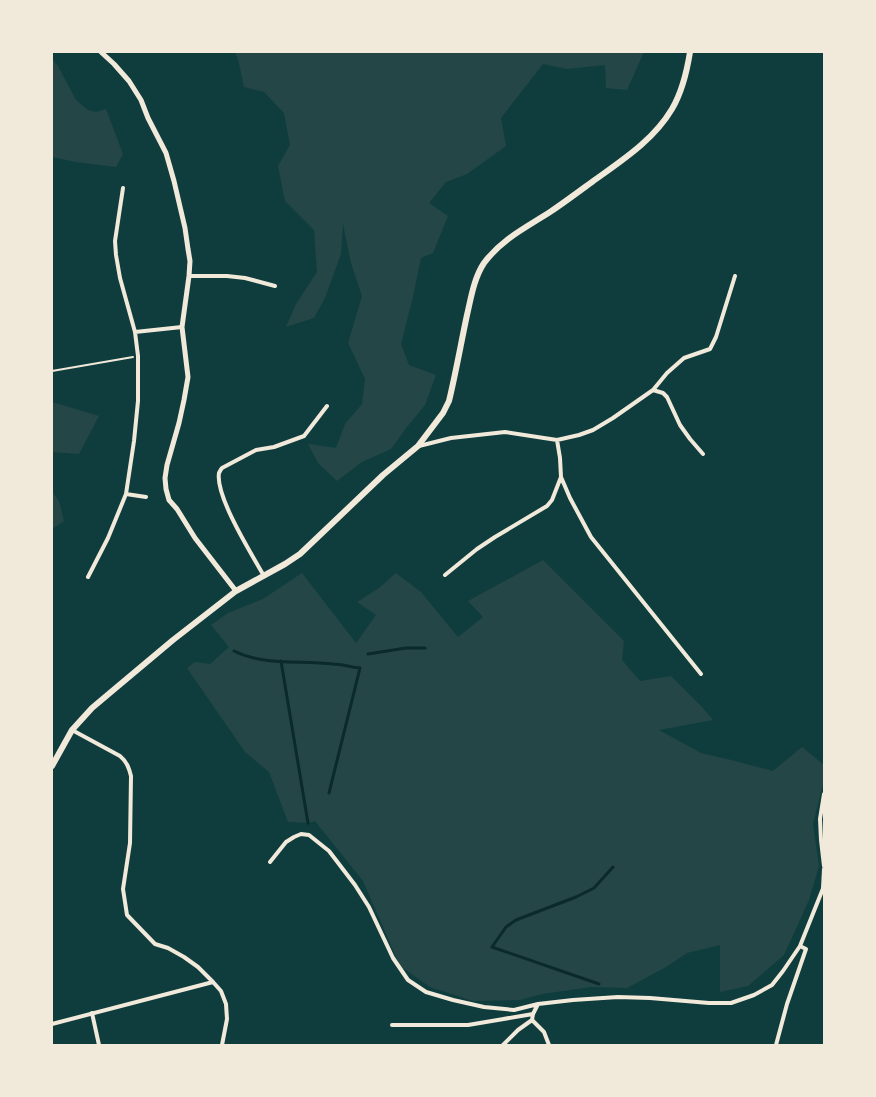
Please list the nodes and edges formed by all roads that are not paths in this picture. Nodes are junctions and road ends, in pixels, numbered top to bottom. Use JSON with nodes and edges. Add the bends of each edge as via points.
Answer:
{"nodes":[{"id":1,"x":101,"y":52,"type":"edge"},
{"id":2,"x":690,"y":52,"type":"edge"},
{"id":3,"x":123,"y":188,"type":"dead end"},
{"id":4,"x":189,"y":276,"type":"junction"},
{"id":5,"x":735,"y":276,"type":"dead end"},
{"id":6,"x":274,"y":286,"type":"dead end"},
{"id":7,"x":182,"y":327,"type":"junction"},
{"id":8,"x":135,"y":332,"type":"junction"},
{"id":9,"x":653,"y":390,"type":"junction"},
{"id":10,"x":327,"y":406,"type":"dead end"},
{"id":11,"x":557,"y":440,"type":"junction"},
{"id":12,"x":418,"y":446,"type":"junction"},
{"id":13,"x":703,"y":454,"type":"dead end"},
{"id":14,"x":561,"y":477,"type":"junction"},
{"id":15,"x":126,"y":494,"type":"junction"},
{"id":16,"x":146,"y":497,"type":"dead end"},
{"id":17,"x":264,"y":576,"type":"junction"},
{"id":18,"x":445,"y":576,"type":"dead end"},
{"id":19,"x":88,"y":577,"type":"dead end"},
{"id":20,"x":236,"y":591,"type":"junction"},
{"id":21,"x":701,"y":674,"type":"dead end"},
{"id":22,"x":72,"y":730,"type":"junction"},
{"id":23,"x":52,"y":766,"type":"edge"},
{"id":24,"x":824,"y":794,"type":"edge"},
{"id":25,"x":270,"y":862,"type":"dead end"},
{"id":26,"x":824,"y":868,"type":"edge"},
{"id":27,"x":824,"y":886,"type":"edge"},
{"id":28,"x":822,"y":892,"type":"junction"},
{"id":29,"x":800,"y":946,"type":"junction"},
{"id":30,"x":213,"y":982,"type":"junction"},
{"id":31,"x":538,"y":1004,"type":"junction"},
{"id":32,"x":92,"y":1013,"type":"junction"},
{"id":33,"x":533,"y":1014,"type":"junction"},
{"id":34,"x":532,"y":1020,"type":"junction"},
{"id":35,"x":52,"y":1024,"type":"edge"},
{"id":36,"x":392,"y":1025,"type":"dead end"},
{"id":37,"x":99,"y":1045,"type":"edge"},
{"id":38,"x":222,"y":1045,"type":"edge"},
{"id":39,"x":503,"y":1045,"type":"edge"},
{"id":40,"x":549,"y":1045,"type":"edge"},
{"id":41,"x":776,"y":1045,"type":"edge"}],
"edges":[{"from":1,"to":4,"type":"street","via":[[129,80],[166,153],[185,228],[190,261]]},
{"from":2,"to":12,"type":"main road","via":[[680,92],[672,110],[646,141],[551,212],[508,238],[483,264],[470,300],[449,401],[443,414]]},
{"from":3,"to":8,"type":"street","via":[[115,241],[116,255]]},
{"from":4,"to":6,"type":"street","via":[[245,278]]},
{"from":4,"to":7,"type":"street"},
{"from":5,"to":9,"type":"street","via":[[710,349],[684,358]]},
{"from":7,"to":8,"type":"street"},
{"from":7,"to":20,"type":"street","via":[[188,377],[167,465],[166,489],[169,500],[195,538]]},
{"from":8,"to":15,"type":"street","via":[[138,401]]},
{"from":9,"to":11,"type":"street","via":[[593,430]]},
{"from":9,"to":13,"type":"street","via":[[667,397],[680,425]]},
{"from":10,"to":17,"type":"street","via":[[304,436],[274,447],[256,450],[222,468],[219,473],[227,507]]},
{"from":11,"to":12,"type":"street","via":[[505,432],[451,438]]},
{"from":11,"to":14,"type":"street"},
{"from":12,"to":17,"type":"main road","via":[[383,475],[300,554]]},
{"from":14,"to":18,"type":"street","via":[[547,506],[477,549]]},
{"from":14,"to":21,"type":"street","via":[[591,537]]},
{"from":15,"to":16,"type":"street"},
{"from":15,"to":19,"type":"street"},
{"from":17,"to":20,"type":"main road"},
{"from":20,"to":22,"type":"main road","via":[[92,708]]},
{"from":22,"to":23,"type":"main road"},
{"from":22,"to":30,"type":"street","via":[[120,756],[129,767],[130,843],[123,889],[127,915],[155,944],[184,957]]},
{"from":24,"to":26,"type":"street","via":[[820,819]]},
{"from":25,"to":31,"type":"street","via":[[286,842],[301,834],[309,835],[329,851],[355,885],[369,907],[393,958],[408,980],[426,992],[484,1007],[514,1010]]},
{"from":26,"to":28,"type":"street"},
{"from":27,"to":28,"type":"street"},
{"from":28,"to":29,"type":"street"},
{"from":29,"to":31,"type":"street","via":[[784,972],[772,984],[754,995],[731,1003],[618,997]]},
{"from":29,"to":41,"type":"street","via":[[806,949]]},
{"from":30,"to":32,"type":"street"},
{"from":30,"to":38,"type":"street","via":[[221,991],[226,1004],[227,1019]]},
{"from":31,"to":33,"type":"street"},
{"from":32,"to":35,"type":"street"},
{"from":32,"to":37,"type":"street"},
{"from":33,"to":34,"type":"street"},
{"from":33,"to":36,"type":"street","via":[[468,1024]]},
{"from":34,"to":39,"type":"street"},
{"from":34,"to":40,"type":"street","via":[[544,1032]]}]}
